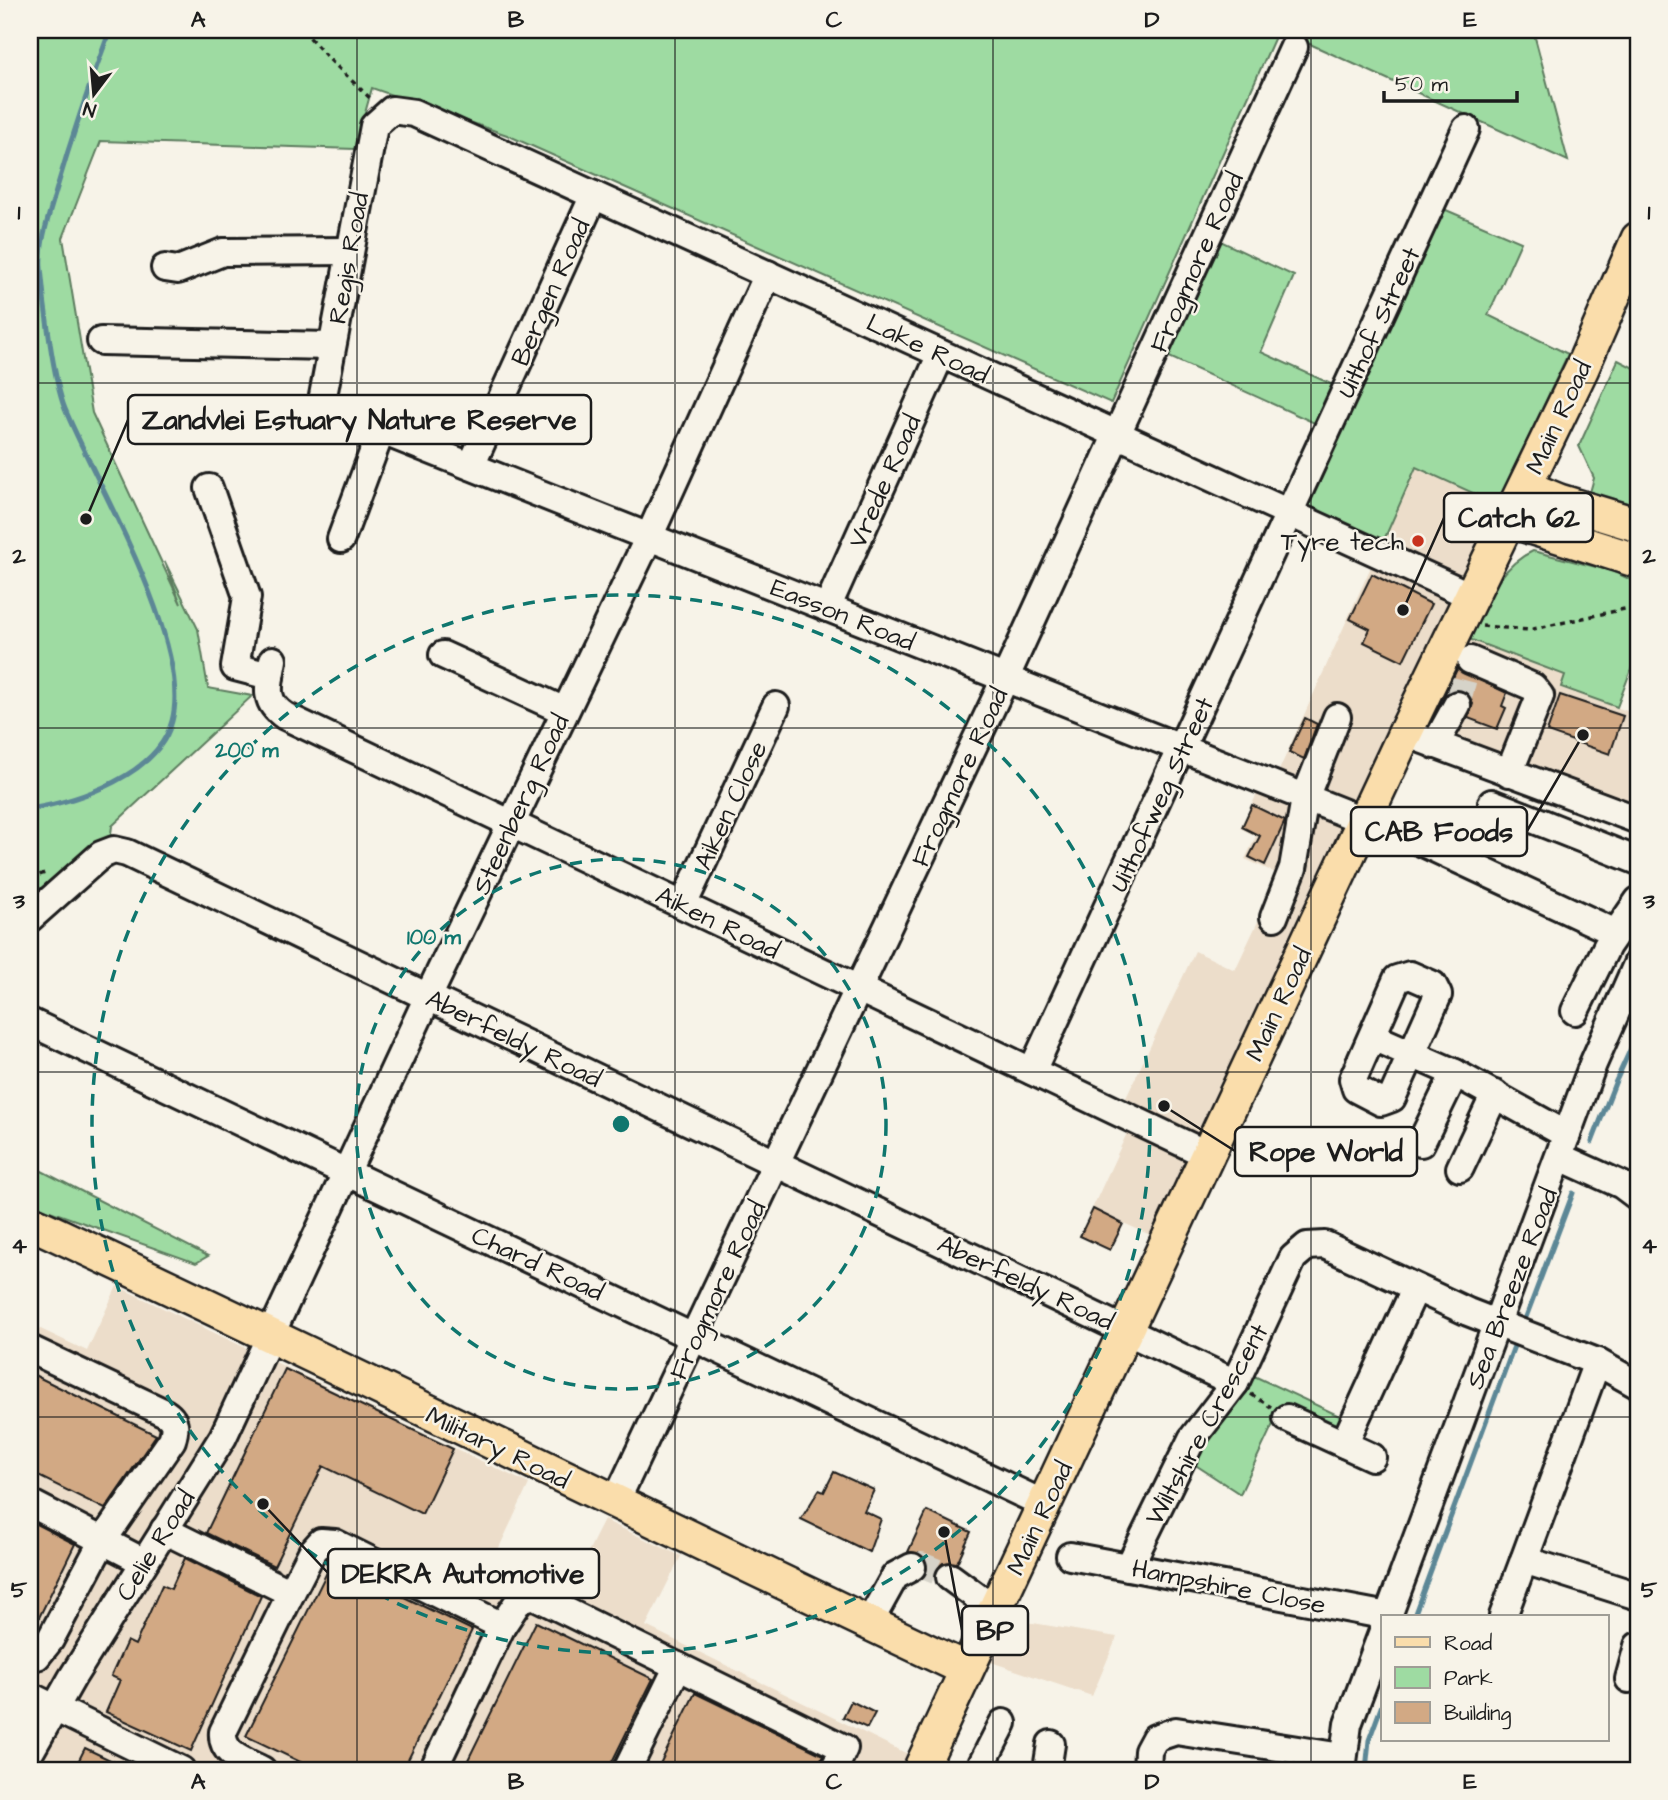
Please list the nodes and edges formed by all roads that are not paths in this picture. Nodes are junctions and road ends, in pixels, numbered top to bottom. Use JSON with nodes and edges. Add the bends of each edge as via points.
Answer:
{"nodes":[{"id":1,"x":1294,"y":47,"type":"dead end"},
{"id":2,"x":383,"y":115,"type":"joint"},
{"id":3,"x":1466,"y":129,"type":"dead end"},
{"id":4,"x":594,"y":195,"type":"junction"},
{"id":5,"x":1638,"y":240,"type":"edge"},
{"id":6,"x":350,"y":251,"type":"junction"},
{"id":7,"x":165,"y":268,"type":"dead end"},
{"id":8,"x":768,"y":274,"type":"junction"},
{"id":9,"x":101,"y":341,"type":"dead end"},
{"id":10,"x":331,"y":346,"type":"junction"},
{"id":11,"x":941,"y":354,"type":"junction"},
{"id":12,"x":324,"y":405,"type":"joint"},
{"id":13,"x":381,"y":431,"type":"junction"},
{"id":14,"x":1115,"y":435,"type":"junction"},
{"id":15,"x":471,"y":466,"type":"junction"},
{"id":16,"x":1525,"y":487,"type":"junction"},
{"id":17,"x":209,"y":488,"type":"dead end"},
{"id":18,"x":1289,"y":515,"type":"junction"},
{"id":19,"x":1508,"y":520,"type":"junction"},
{"id":20,"x":1638,"y":525,"type":"edge"},
{"id":21,"x":649,"y":537,"type":"junction"},
{"id":22,"x":341,"y":539,"type":"dead end"},
{"id":23,"x":1638,"y":561,"type":"edge"},
{"id":24,"x":827,"y":608,"type":"junction"},
{"id":25,"x":1473,"y":610,"type":"junction"},
{"id":26,"x":443,"y":656,"type":"dead end"},
{"id":27,"x":1461,"y":659,"type":"junction"},
{"id":28,"x":1005,"y":679,"type":"junction"},
{"id":29,"x":1457,"y":705,"type":"tunnel mouth"},
{"id":30,"x":776,"y":706,"type":"dead end"},
{"id":31,"x":565,"y":711,"type":"junction"},
{"id":32,"x":1338,"y":717,"type":"dead end"},
{"id":33,"x":1420,"y":739,"type":"junction"},
{"id":34,"x":1182,"y":751,"type":"junction"},
{"id":35,"x":1509,"y":773,"type":"junction"},
{"id":36,"x":1305,"y":798,"type":"junction"},
{"id":37,"x":1492,"y":803,"type":"dead end"},
{"id":38,"x":1638,"y":820,"type":"edge"},
{"id":39,"x":1365,"y":821,"type":"junction"},
{"id":40,"x":511,"y":824,"type":"junction"},
{"id":41,"x":1408,"y":836,"type":"dead end"},
{"id":42,"x":1638,"y":861,"type":"edge"},
{"id":43,"x":1638,"y":901,"type":"edge"},
{"id":44,"x":683,"y":905,"type":"junction"},
{"id":45,"x":1274,"y":917,"type":"dead end"},
{"id":46,"x":30,"y":918,"type":"edge"},
{"id":47,"x":1616,"y":933,"type":"junction"},
{"id":48,"x":1599,"y":961,"type":"junction"},
{"id":49,"x":1635,"y":969,"type":"edge"},
{"id":50,"x":858,"y":990,"type":"junction"},
{"id":51,"x":428,"y":997,"type":"junction"},
{"id":52,"x":1575,"y":1011,"type":"dead end"},
{"id":53,"x":30,"y":1022,"type":"edge"},
{"id":54,"x":1373,"y":1037,"type":"junction"},
{"id":55,"x":1410,"y":1054,"type":"junction"},
{"id":56,"x":1032,"y":1071,"type":"junction"},
{"id":57,"x":1455,"y":1073,"type":"junction"},
{"id":58,"x":1494,"y":1094,"type":"junction"},
{"id":59,"x":1421,"y":1143,"type":"dead end"},
{"id":60,"x":1563,"y":1146,"type":"junction"},
{"id":61,"x":1208,"y":1155,"type":"junction"},
{"id":62,"x":777,"y":1164,"type":"junction"},
{"id":63,"x":1460,"y":1168,"type":"dead end"},
{"id":64,"x":346,"y":1171,"type":"junction"},
{"id":65,"x":1638,"y":1197,"type":"edge"},
{"id":66,"x":30,"y":1222,"type":"edge"},
{"id":67,"x":1415,"y":1289,"type":"junction"},
{"id":68,"x":1498,"y":1323,"type":"junction"},
{"id":69,"x":1127,"y":1329,"type":"junction"},
{"id":70,"x":270,"y":1334,"type":"junction"},
{"id":71,"x":695,"y":1338,"type":"junction"},
{"id":72,"x":30,"y":1349,"type":"edge"},
{"id":73,"x":1597,"y":1362,"type":"junction"},
{"id":74,"x":1235,"y":1382,"type":"junction"},
{"id":75,"x":1638,"y":1385,"type":"edge"},
{"id":76,"x":1287,"y":1418,"type":"road end"},
{"id":77,"x":1343,"y":1444,"type":"junction"},
{"id":78,"x":1372,"y":1457,"type":"dead end"},
{"id":79,"x":30,"y":1503,"type":"edge"},
{"id":80,"x":615,"y":1503,"type":"junction"},
{"id":81,"x":1046,"y":1505,"type":"junction"},
{"id":82,"x":164,"y":1530,"type":"junction"},
{"id":83,"x":103,"y":1540,"type":"junction"},
{"id":84,"x":1070,"y":1556,"type":"dead end"},
{"id":85,"x":1524,"y":1560,"type":"junction"},
{"id":86,"x":144,"y":1562,"type":"junction"},
{"id":87,"x":912,"y":1567,"type":"dead end"},
{"id":88,"x":1129,"y":1567,"type":"junction"},
{"id":89,"x":950,"y":1577,"type":"tunnel mouth"},
{"id":90,"x":291,"y":1592,"type":"junction"},
{"id":91,"x":1638,"y":1595,"type":"edge"},
{"id":92,"x":995,"y":1610,"type":"junction"},
{"id":93,"x":1383,"y":1615,"type":"edge"},
{"id":94,"x":1388,"y":1615,"type":"edge"},
{"id":95,"x":1503,"y":1615,"type":"edge"},
{"id":96,"x":869,"y":1623,"type":"junction"},
{"id":97,"x":502,"y":1626,"type":"junction"},
{"id":98,"x":1381,"y":1636,"type":"edge"},
{"id":99,"x":1638,"y":1646,"type":"edge"},
{"id":100,"x":30,"y":1657,"type":"edge"},
{"id":101,"x":678,"y":1666,"type":"junction"},
{"id":102,"x":967,"y":1669,"type":"junction"},
{"id":103,"x":1629,"y":1679,"type":"dead end"},
{"id":104,"x":30,"y":1696,"type":"edge"},
{"id":105,"x":54,"y":1708,"type":"junction"},
{"id":106,"x":1003,"y":1723,"type":"dead end"},
{"id":107,"x":1051,"y":1744,"type":"dead end"},
{"id":108,"x":30,"y":1752,"type":"edge"},
{"id":109,"x":1342,"y":1764,"type":"edge"},
{"id":110,"x":181,"y":1770,"type":"edge"},
{"id":111,"x":262,"y":1770,"type":"edge"},
{"id":112,"x":433,"y":1770,"type":"edge"},
{"id":113,"x":627,"y":1770,"type":"edge"},
{"id":114,"x":834,"y":1770,"type":"edge"},
{"id":115,"x":922,"y":1770,"type":"edge"},
{"id":116,"x":979,"y":1770,"type":"edge"},
{"id":117,"x":1047,"y":1770,"type":"edge"},
{"id":118,"x":1147,"y":1770,"type":"edge"}],
"edges":[{"from":1,"to":14,"type":"street","name":"Frogmore Road"},
{"from":2,"to":4,"type":"street","name":"Lake Road","via":[[403,109],[414,113]]},
{"from":2,"to":6,"type":"street","name":"Regis Road","via":[[370,136]]},
{"from":3,"to":18,"type":"street","name":"Uithof Street"},
{"from":4,"to":8,"type":"street","name":"Lake Road"},
{"from":4,"to":15,"type":"street","name":"Bergen Road"},
{"from":5,"to":16,"type":"main road","name":"Main Road"},
{"from":6,"to":7,"type":"street","via":[[223,252],[178,270]]},
{"from":6,"to":10,"type":"street","name":"Regis Road"},
{"from":8,"to":11,"type":"street","name":"Lake Road"},
{"from":8,"to":21,"type":"street","name":"Steenberg Road"},
{"from":9,"to":10,"type":"street"},
{"from":10,"to":12,"type":"street","name":"Regis Road"},
{"from":11,"to":14,"type":"street","name":"Lake Road"},
{"from":11,"to":24,"type":"street","name":"Vrede Road"},
{"from":12,"to":13,"type":"street","name":"Easson Road"},
{"from":13,"to":15,"type":"street","name":"Easson Road"},
{"from":13,"to":22,"type":"street"},
{"from":14,"to":18,"type":"street","name":"Lake Road"},
{"from":14,"to":28,"type":"street","name":"Frogmore Road"},
{"from":15,"to":21,"type":"street","name":"Easson Road"},
{"from":16,"to":19,"type":"main road","name":"Main Road"},
{"from":16,"to":20,"type":"main road"},
{"from":17,"to":40,"type":"street","name":"Aiken Road","via":[[247,597],[235,667],[272,668],[269,702],[285,716]]},
{"from":18,"to":25,"type":"street","name":"Lake Road"},
{"from":18,"to":34,"type":"street","name":"Uithofweg Street"},
{"from":19,"to":23,"type":"main road"},
{"from":19,"to":25,"type":"main road","name":"Main Road"},
{"from":21,"to":24,"type":"street","name":"Easson Road"},
{"from":21,"to":31,"type":"street","name":"Steenberg Road"},
{"from":24,"to":28,"type":"street","name":"Easson Road"},
{"from":25,"to":27,"type":"main road","name":"Main Road"},
{"from":26,"to":31,"type":"street"},
{"from":27,"to":33,"type":"main road","name":"Main Road"},
{"from":27,"to":35,"type":"street","via":[[1533,687],[1540,696]]},
{"from":28,"to":34,"type":"street","name":"Easson Road"},
{"from":28,"to":50,"type":"street","name":"Frogmore Road"},
{"from":29,"to":33,"type":"street"},
{"from":30,"to":44,"type":"street","name":"Aiken Close"},
{"from":31,"to":40,"type":"street","name":"Steenberg Road"},
{"from":32,"to":36,"type":"street"},
{"from":33,"to":35,"type":"street"},
{"from":33,"to":39,"type":"main road","name":"Main Road"},
{"from":34,"to":36,"type":"street","name":"Easson Road"},
{"from":34,"to":56,"type":"street","name":"Uithofweg Street"},
{"from":35,"to":38,"type":"street"},
{"from":36,"to":39,"type":"street","name":"Easson Road"},
{"from":36,"to":45,"type":"street","via":[[1293,868]]},
{"from":37,"to":42,"type":"street"},
{"from":39,"to":61,"type":"main road","name":"Main Road"},
{"from":40,"to":44,"type":"street","name":"Aiken Road"},
{"from":40,"to":51,"type":"street","name":"Steenberg Road"},
{"from":41,"to":47,"type":"street"},
{"from":43,"to":47,"type":"street"},
{"from":44,"to":50,"type":"street","name":"Aiken Road"},
{"from":46,"to":51,"type":"street","name":"Aberfeldy Road","via":[[101,855],[120,851]]},
{"from":47,"to":48,"type":"street"},
{"from":48,"to":49,"type":"street"},
{"from":48,"to":52,"type":"street"},
{"from":49,"to":60,"type":"street","name":"Sea Breeze Road"},
{"from":50,"to":56,"type":"street","name":"Aiken Road"},
{"from":50,"to":62,"type":"street","name":"Frogmore Road"},
{"from":51,"to":62,"type":"street","name":"Aberfeldy Road"},
{"from":51,"to":64,"type":"street","name":"Steenberg Road"},
{"from":53,"to":64,"type":"street","name":"Chard Road"},
{"from":54,"to":55,"type":"street"},
{"from":54,"to":55,"type":"street","via":[[1353,1083],[1381,1102],[1392,1098]]},
{"from":54,"to":55,"type":"street","via":[[1397,979],[1406,975],[1433,985],[1438,995]]},
{"from":55,"to":57,"type":"street"},
{"from":56,"to":61,"type":"street","name":"Aiken Road"},
{"from":57,"to":58,"type":"street"},
{"from":57,"to":59,"type":"street"},
{"from":58,"to":60,"type":"street"},
{"from":58,"to":63,"type":"street"},
{"from":60,"to":65,"type":"street"},
{"from":60,"to":68,"type":"street","name":"Sea Breeze Road"},
{"from":61,"to":69,"type":"main road","name":"Main Road"},
{"from":62,"to":69,"type":"street","name":"Aberfeldy Road"},
{"from":62,"to":71,"type":"street","name":"Frogmore Road"},
{"from":64,"to":70,"type":"street","name":"Steenberg Road"},
{"from":64,"to":71,"type":"street","name":"Chard Road"},
{"from":66,"to":70,"type":"main road","name":"Military Road"},
{"from":67,"to":68,"type":"street","name":"Wiltshire Crescent"},
{"from":67,"to":74,"type":"street","name":"Wiltshire Crescent","via":[[1325,1245],[1307,1246],[1293,1258]]},
{"from":67,"to":77,"type":"street"},
{"from":68,"to":73,"type":"street","name":"Wiltshire Crescent"},
{"from":68,"to":94,"type":"street","name":"Sea Breeze Road"},
{"from":69,"to":74,"type":"street","name":"Aberfeldy Road"},
{"from":69,"to":81,"type":"main road","name":"Main Road"},
{"from":70,"to":80,"type":"main road","name":"Military Road"},
{"from":70,"to":82,"type":"street","name":"Celie Road","via":[[223,1437]]},
{"from":71,"to":80,"type":"street","name":"Frogmore Road"},
{"from":71,"to":81,"type":"street","name":"Chard Road"},
{"from":72,"to":83,"type":"street","via":[[165,1413],[174,1423],[172,1440]]},
{"from":73,"to":75,"type":"street","name":"Wiltshire Crescent"},
{"from":73,"to":85,"type":"street"},
{"from":74,"to":88,"type":"street","name":"Wiltshire Crescent","via":[[1192,1438]]},
{"from":76,"to":77,"type":"street"},
{"from":77,"to":78,"type":"street"},
{"from":79,"to":83,"type":"street"},
{"from":80,"to":96,"type":"main road","name":"Military Road"},
{"from":81,"to":92,"type":"main road","name":"Main Road"},
{"from":82,"to":86,"type":"street","name":"Celie Road"},
{"from":82,"to":90,"type":"street"},
{"from":83,"to":86,"type":"street"},
{"from":83,"to":100,"type":"street","via":[[50,1640],[37,1656]]},
{"from":84,"to":88,"type":"street","name":"Hampshire Close"},
{"from":85,"to":91,"type":"street"},
{"from":85,"to":95,"type":"street"},
{"from":86,"to":105,"type":"street","name":"Celie Road"},
{"from":87,"to":96,"type":"street","via":[[895,1576]]},
{"from":88,"to":93,"type":"street","name":"Hampshire Close"},
{"from":89,"to":92,"type":"street"},
{"from":90,"to":97,"type":"street","via":[[315,1547],[328,1541]]},
{"from":90,"to":111,"type":"street","via":[[223,1732],[228,1750]]},
{"from":92,"to":102,"type":"main road","name":"Main Road"},
{"from":96,"to":102,"type":"main road","name":"Military Road"},
{"from":97,"to":101,"type":"street","via":[[520,1599],[533,1595]]},
{"from":97,"to":112,"type":"street"},
{"from":98,"to":109,"type":"street","via":[[1348,1724]]},
{"from":99,"to":103,"type":"street"},
{"from":101,"to":113,"type":"street"},
{"from":101,"to":114,"type":"street","via":[[845,1748]]},
{"from":102,"to":115,"type":"main road","name":"Main Road"},
{"from":104,"to":105,"type":"street"},
{"from":105,"to":108,"type":"street","name":"Celie Road"},
{"from":105,"to":110,"type":"street"},
{"from":106,"to":116,"type":"street"},
{"from":107,"to":117,"type":"street"},
{"from":109,"to":118,"type":"street","via":[[1176,1731],[1155,1738]]}]}
